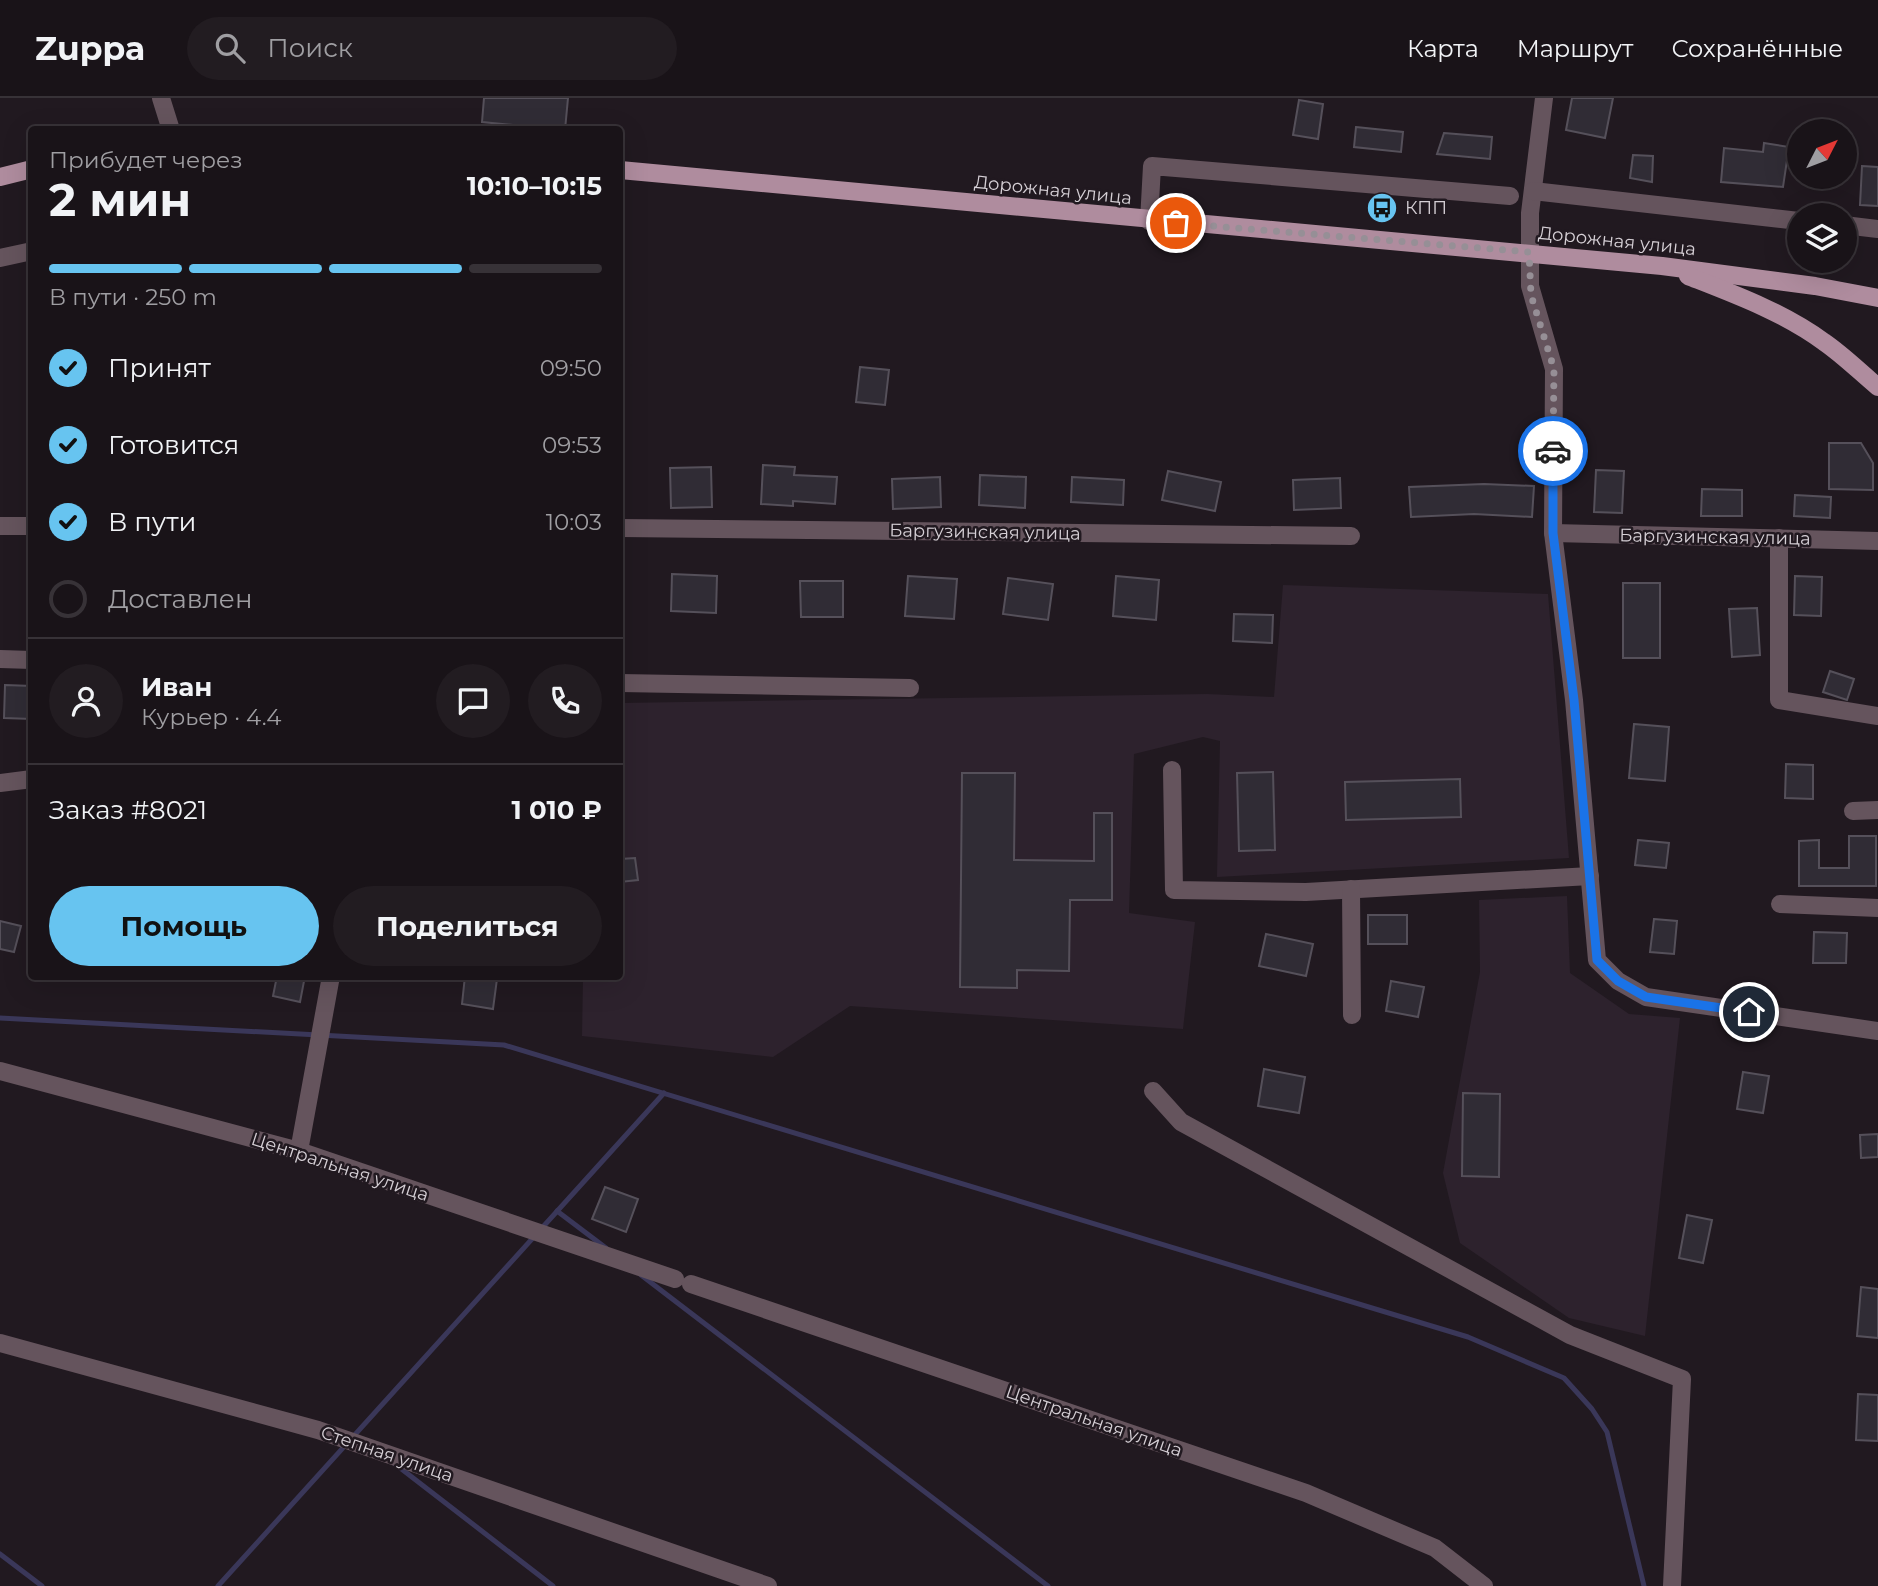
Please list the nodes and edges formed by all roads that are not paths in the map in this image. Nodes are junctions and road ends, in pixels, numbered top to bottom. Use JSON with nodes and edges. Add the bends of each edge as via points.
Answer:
{"nodes":[{"id":1,"x":161,"y":98,"type":"edge"},
{"id":2,"x":1545,"y":98,"type":"edge"},
{"id":3,"x":169,"y":126,"type":"edge"},
{"id":4,"x":28,"y":170,"type":"edge"},
{"id":5,"x":623,"y":170,"type":"edge"},
{"id":6,"x":0,"y":177,"type":"edge"},
{"id":7,"x":1533,"y":191,"type":"junction"},
{"id":8,"x":1510,"y":196,"type":"dead end"},
{"id":9,"x":1787,"y":219,"type":"edge"},
{"id":10,"x":1149,"y":221,"type":"junction"},
{"id":11,"x":1857,"y":227,"type":"edge"},
{"id":12,"x":1878,"y":229,"type":"edge"},
{"id":13,"x":28,"y":252,"type":"edge"},
{"id":14,"x":1529,"y":252,"type":"junction"},
{"id":15,"x":0,"y":258,"type":"edge"},
{"id":16,"x":1662,"y":266,"type":"junction"},
{"id":17,"x":1815,"y":286,"type":"junction"},
{"id":18,"x":1878,"y":288,"type":"edge"},
{"id":19,"x":1878,"y":298,"type":"edge"},
{"id":20,"x":1878,"y":387,"type":"edge"},
{"id":21,"x":0,"y":526,"type":"edge"},
{"id":22,"x":28,"y":526,"type":"edge"},
{"id":23,"x":623,"y":528,"type":"edge"},
{"id":24,"x":1553,"y":533,"type":"junction"},
{"id":25,"x":1352,"y":536,"type":"dead end"},
{"id":26,"x":1779,"y":538,"type":"junction"},
{"id":27,"x":1878,"y":541,"type":"edge"},
{"id":28,"x":0,"y":659,"type":"edge"},
{"id":29,"x":28,"y":660,"type":"edge"},
{"id":30,"x":623,"y":683,"type":"edge"},
{"id":31,"x":910,"y":688,"type":"dead end"},
{"id":32,"x":1878,"y":716,"type":"edge"},
{"id":33,"x":1172,"y":770,"type":"dead end"},
{"id":34,"x":28,"y":780,"type":"edge"},
{"id":35,"x":0,"y":783,"type":"edge"},
{"id":36,"x":1878,"y":810,"type":"edge"},
{"id":37,"x":1853,"y":811,"type":"dead end"},
{"id":38,"x":1590,"y":876,"type":"junction"},
{"id":39,"x":1351,"y":889,"type":"junction"},
{"id":40,"x":1780,"y":904,"type":"dead end"},
{"id":41,"x":1878,"y":908,"type":"edge"},
{"id":42,"x":330,"y":980,"type":"edge"},
{"id":43,"x":1352,"y":1015,"type":"dead end"},
{"id":44,"x":1878,"y":1031,"type":"edge"},
{"id":45,"x":0,"y":1071,"type":"edge"},
{"id":46,"x":1153,"y":1091,"type":"dead end"},
{"id":47,"x":299,"y":1151,"type":"junction"},
{"id":48,"x":0,"y":1343,"type":"edge"},
{"id":49,"x":768,"y":1586,"type":"edge"},
{"id":50,"x":1483,"y":1586,"type":"edge"},
{"id":51,"x":1672,"y":1586,"type":"edge"}],
"edges":[{"from":1,"to":3,"type":"street"},
{"from":2,"to":7,"type":"street"},
{"from":4,"to":6,"type":"main road"},
{"from":5,"to":10,"type":"main road","name":"Дорожная улица"},
{"from":7,"to":9,"type":"street"},
{"from":7,"to":14,"type":"street"},
{"from":8,"to":10,"type":"street","via":[[1152,166]]},
{"from":10,"to":14,"type":"main road","name":"Дорожная улица"},
{"from":11,"to":12,"type":"street"},
{"from":13,"to":15,"type":"street"},
{"from":14,"to":16,"type":"main road","name":"Дорожная улица"},
{"from":14,"to":24,"type":"street","via":[[1531,295],[1554,369]]},
{"from":16,"to":17,"type":"main road","name":"Дорожная улица"},
{"from":16,"to":20,"type":"main road","via":[[1750,300],[1792,322],[1823,341]]},
{"from":17,"to":18,"type":"main road","name":"Дорожная улица"},
{"from":17,"to":19,"type":"main road","name":"Дорожная улица"},
{"from":21,"to":22,"type":"street"},
{"from":23,"to":25,"type":"street","name":"Баргузинская улица"},
{"from":24,"to":26,"type":"street","name":"Баргузинская улица"},
{"from":24,"to":38,"type":"street"},
{"from":26,"to":27,"type":"street","name":"Баргузинская улица"},
{"from":26,"to":32,"type":"street","via":[[1779,700]]},
{"from":28,"to":29,"type":"street"},
{"from":30,"to":31,"type":"street"},
{"from":33,"to":39,"type":"street","via":[[1174,890]]},
{"from":34,"to":35,"type":"street"},
{"from":36,"to":37,"type":"street"},
{"from":38,"to":39,"type":"street"},
{"from":38,"to":44,"type":"street","via":[[1597,960],[1618,981],[1646,997]]},
{"from":39,"to":43,"type":"street"},
{"from":40,"to":41,"type":"street"},
{"from":42,"to":47,"type":"street"},
{"from":45,"to":47,"type":"street","name":"Центральная улица"},
{"from":46,"to":51,"type":"street","via":[[1181,1122],[1570,1335],[1682,1378]]},
{"from":47,"to":50,"type":"street","name":"Центральная улица","via":[[1306,1493],[1435,1548]]},
{"from":48,"to":49,"type":"street","name":"Степная улица","via":[[318,1430]]}]}
